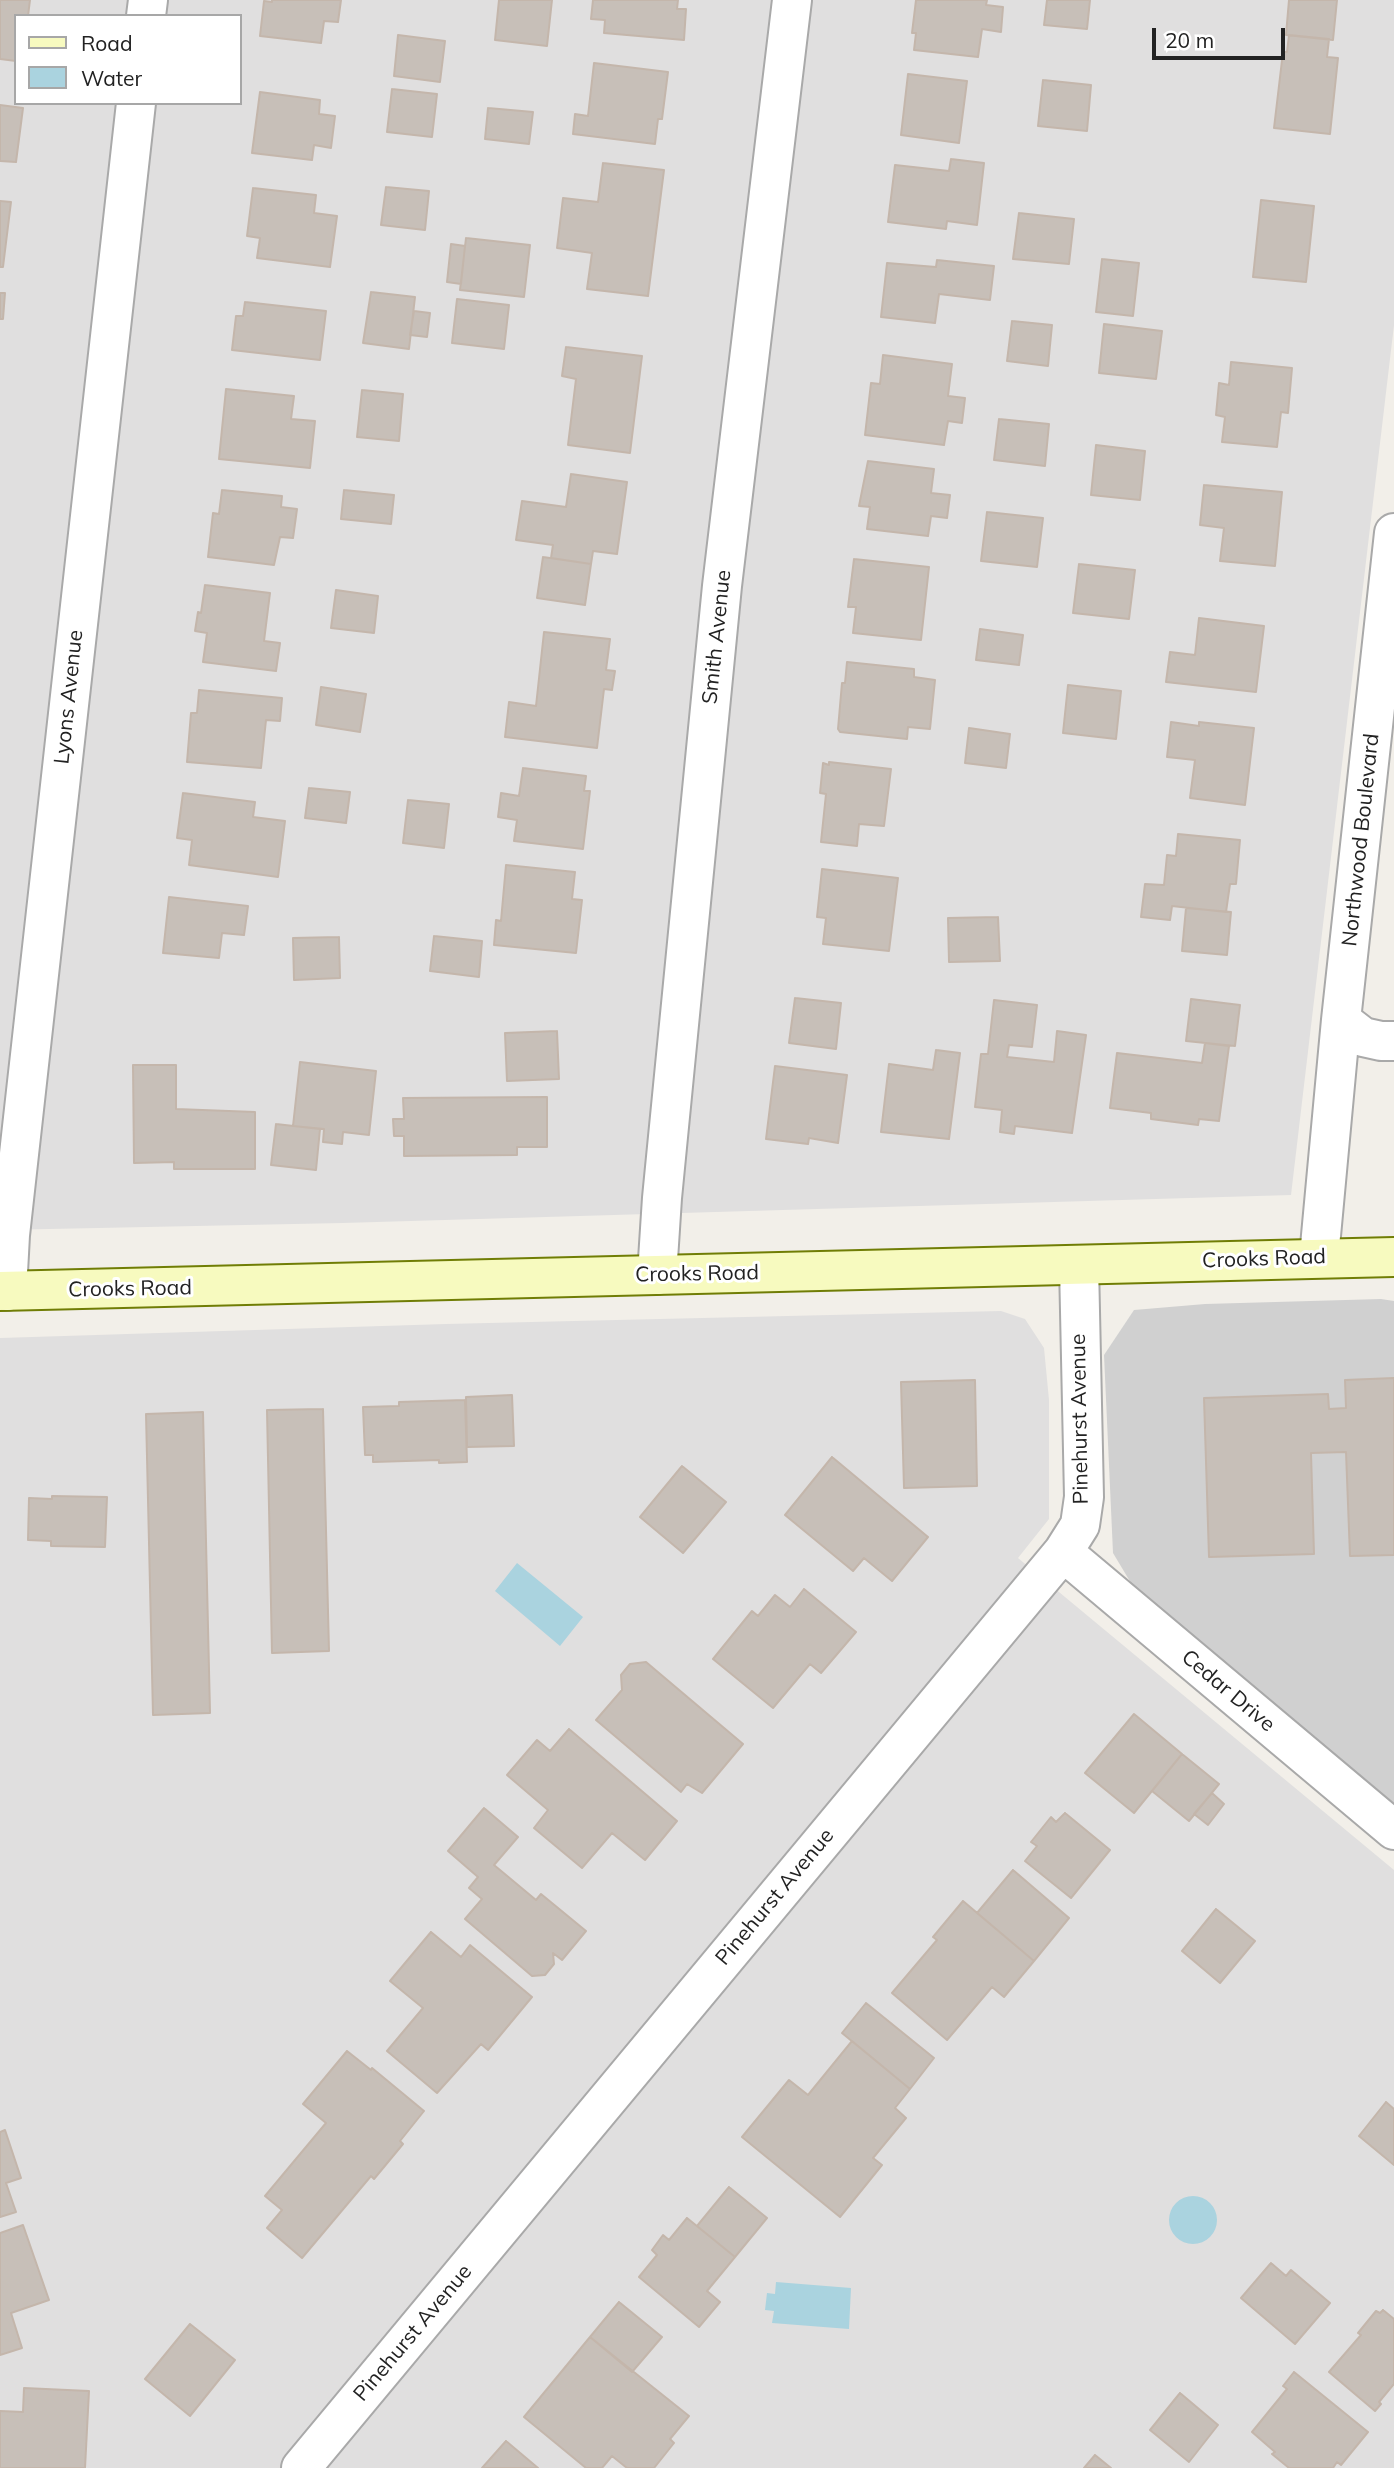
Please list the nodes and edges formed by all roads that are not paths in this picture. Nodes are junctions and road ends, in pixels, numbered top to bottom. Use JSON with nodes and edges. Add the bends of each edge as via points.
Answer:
{"nodes":[{"id":1,"x":792,"y":0,"type":"edge"},
{"id":2,"x":136,"y":105,"type":"edge"},
{"id":3,"x":1394,"y":533,"type":"edge"},
{"id":4,"x":1341,"y":1020,"type":"junction"},
{"id":5,"x":1394,"y":1041,"type":"edge"},
{"id":6,"x":1319,"y":1257,"type":"junction"},
{"id":7,"x":1394,"y":1257,"type":"edge"},
{"id":8,"x":1079,"y":1265,"type":"junction"},
{"id":9,"x":657,"y":1275,"type":"junction"},
{"id":10,"x":3,"y":1291,"type":"edge"},
{"id":11,"x":1063,"y":1552,"type":"junction"},
{"id":12,"x":1394,"y":1830,"type":"edge"},
{"id":13,"x":301,"y":2468,"type":"edge"}],
"edges":[{"from":1,"to":9,"type":"street","name":"Smith Avenue","via":[[722,586]]},
{"from":2,"to":10,"type":"street","name":"Lyons Avenue"},
{"from":3,"to":4,"type":"street","name":"Northwood Boulevard"},
{"from":4,"to":5,"type":"street","via":[[1363,1037]]},
{"from":4,"to":6,"type":"street","name":"Northwood Boulevard"},
{"from":6,"to":7,"type":"main road","name":"Crooks Road"},
{"from":6,"to":8,"type":"main road","name":"Crooks Road"},
{"from":8,"to":9,"type":"main road","name":"Crooks Road"},
{"from":8,"to":11,"type":"street","name":"Pinehurst Avenue","via":[[1084,1497],[1080,1525]]},
{"from":9,"to":10,"type":"main road","name":"Crooks Road"},
{"from":11,"to":12,"type":"street","name":"Cedar Drive"},
{"from":11,"to":13,"type":"street","name":"Pinehurst Avenue"}]}
